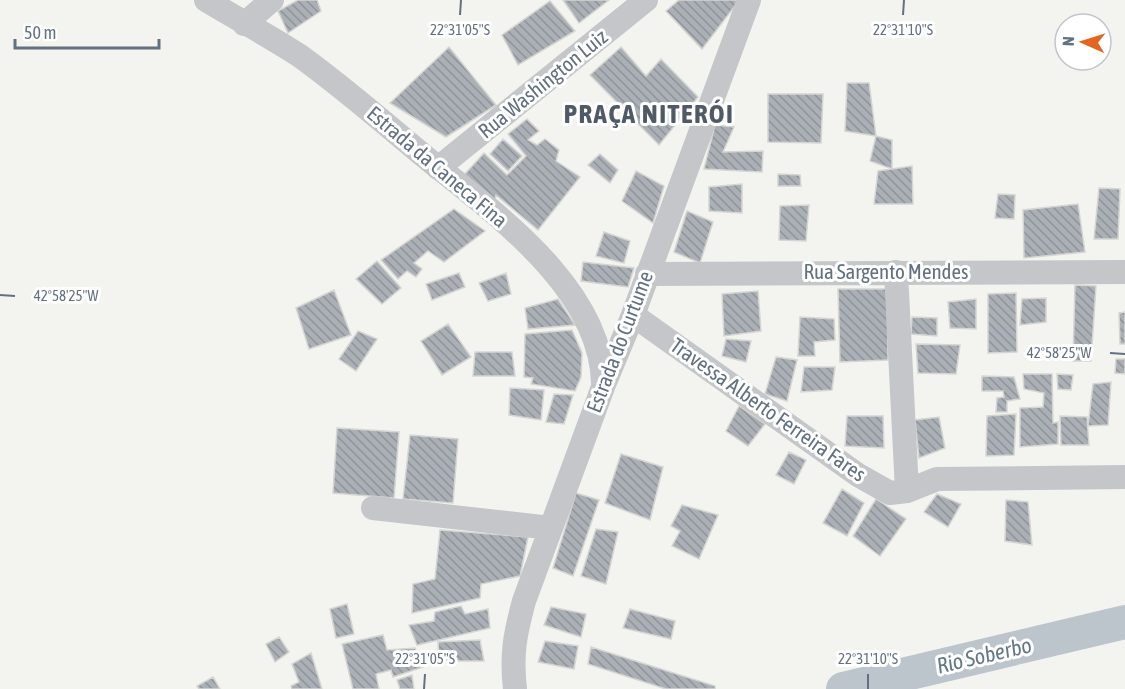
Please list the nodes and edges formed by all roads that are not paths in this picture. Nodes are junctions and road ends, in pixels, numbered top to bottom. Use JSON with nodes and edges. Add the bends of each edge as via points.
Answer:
{"nodes":[{"id":1,"x":206,"y":0,"type":"edge"},
{"id":2,"x":272,"y":0,"type":"edge"},
{"id":3,"x":646,"y":0,"type":"edge"},
{"id":4,"x":749,"y":0,"type":"edge"},
{"id":5,"x":244,"y":24,"type":"junction"},
{"id":6,"x":438,"y":168,"type":"junction"},
{"id":7,"x":896,"y":272,"type":"junction"},
{"id":8,"x":1125,"y":272,"type":"edge"},
{"id":9,"x":647,"y":274,"type":"junction"},
{"id":10,"x":633,"y":315,"type":"junction"},
{"id":11,"x":610,"y":347,"type":"junction"},
{"id":12,"x":603,"y":387,"type":"joint"},
{"id":13,"x":1125,"y":477,"type":"edge"},
{"id":14,"x":907,"y":491,"type":"junction"},
{"id":15,"x":373,"y":508,"type":"dead end"},
{"id":16,"x":551,"y":528,"type":"junction"},
{"id":17,"x":515,"y":689,"type":"edge"}],
"edges":[{"from":1,"to":5,"type":"street","name":"Estrada da Caneca Fina"},
{"from":2,"to":5,"type":"street"},
{"from":3,"to":6,"type":"street","name":"Rua Washington Luiz"},
{"from":4,"to":9,"type":"street","name":"Estrada do Curtume"},
{"from":5,"to":6,"type":"street","name":"Estrada da Caneca Fina","via":[[298,55],[340,86]]},
{"from":6,"to":11,"type":"street","name":"Estrada da Caneca Fina","via":[[529,245]]},
{"from":7,"to":8,"type":"street","name":"Rua Sargento Mendes"},
{"from":7,"to":9,"type":"street","name":"Rua Sargento Mendes"},
{"from":7,"to":14,"type":"street"},
{"from":9,"to":10,"type":"street","name":"Estrada do Curtume"},
{"from":10,"to":11,"type":"street","name":"Estrada do Curtume"},
{"from":10,"to":14,"type":"street","name":"Travessa Alberto Ferreira Fares","via":[[858,475],[891,493]]},
{"from":11,"to":12,"type":"street","name":"Estrada da Caneca Fina"},
{"from":12,"to":16,"type":"street","name":"Estrada do Curtume"},
{"from":13,"to":14,"type":"street","via":[[937,479]]},
{"from":15,"to":16,"type":"street"},
{"from":16,"to":17,"type":"street","name":"Estrada do Curtume","via":[[516,633],[512,665]]}]}
